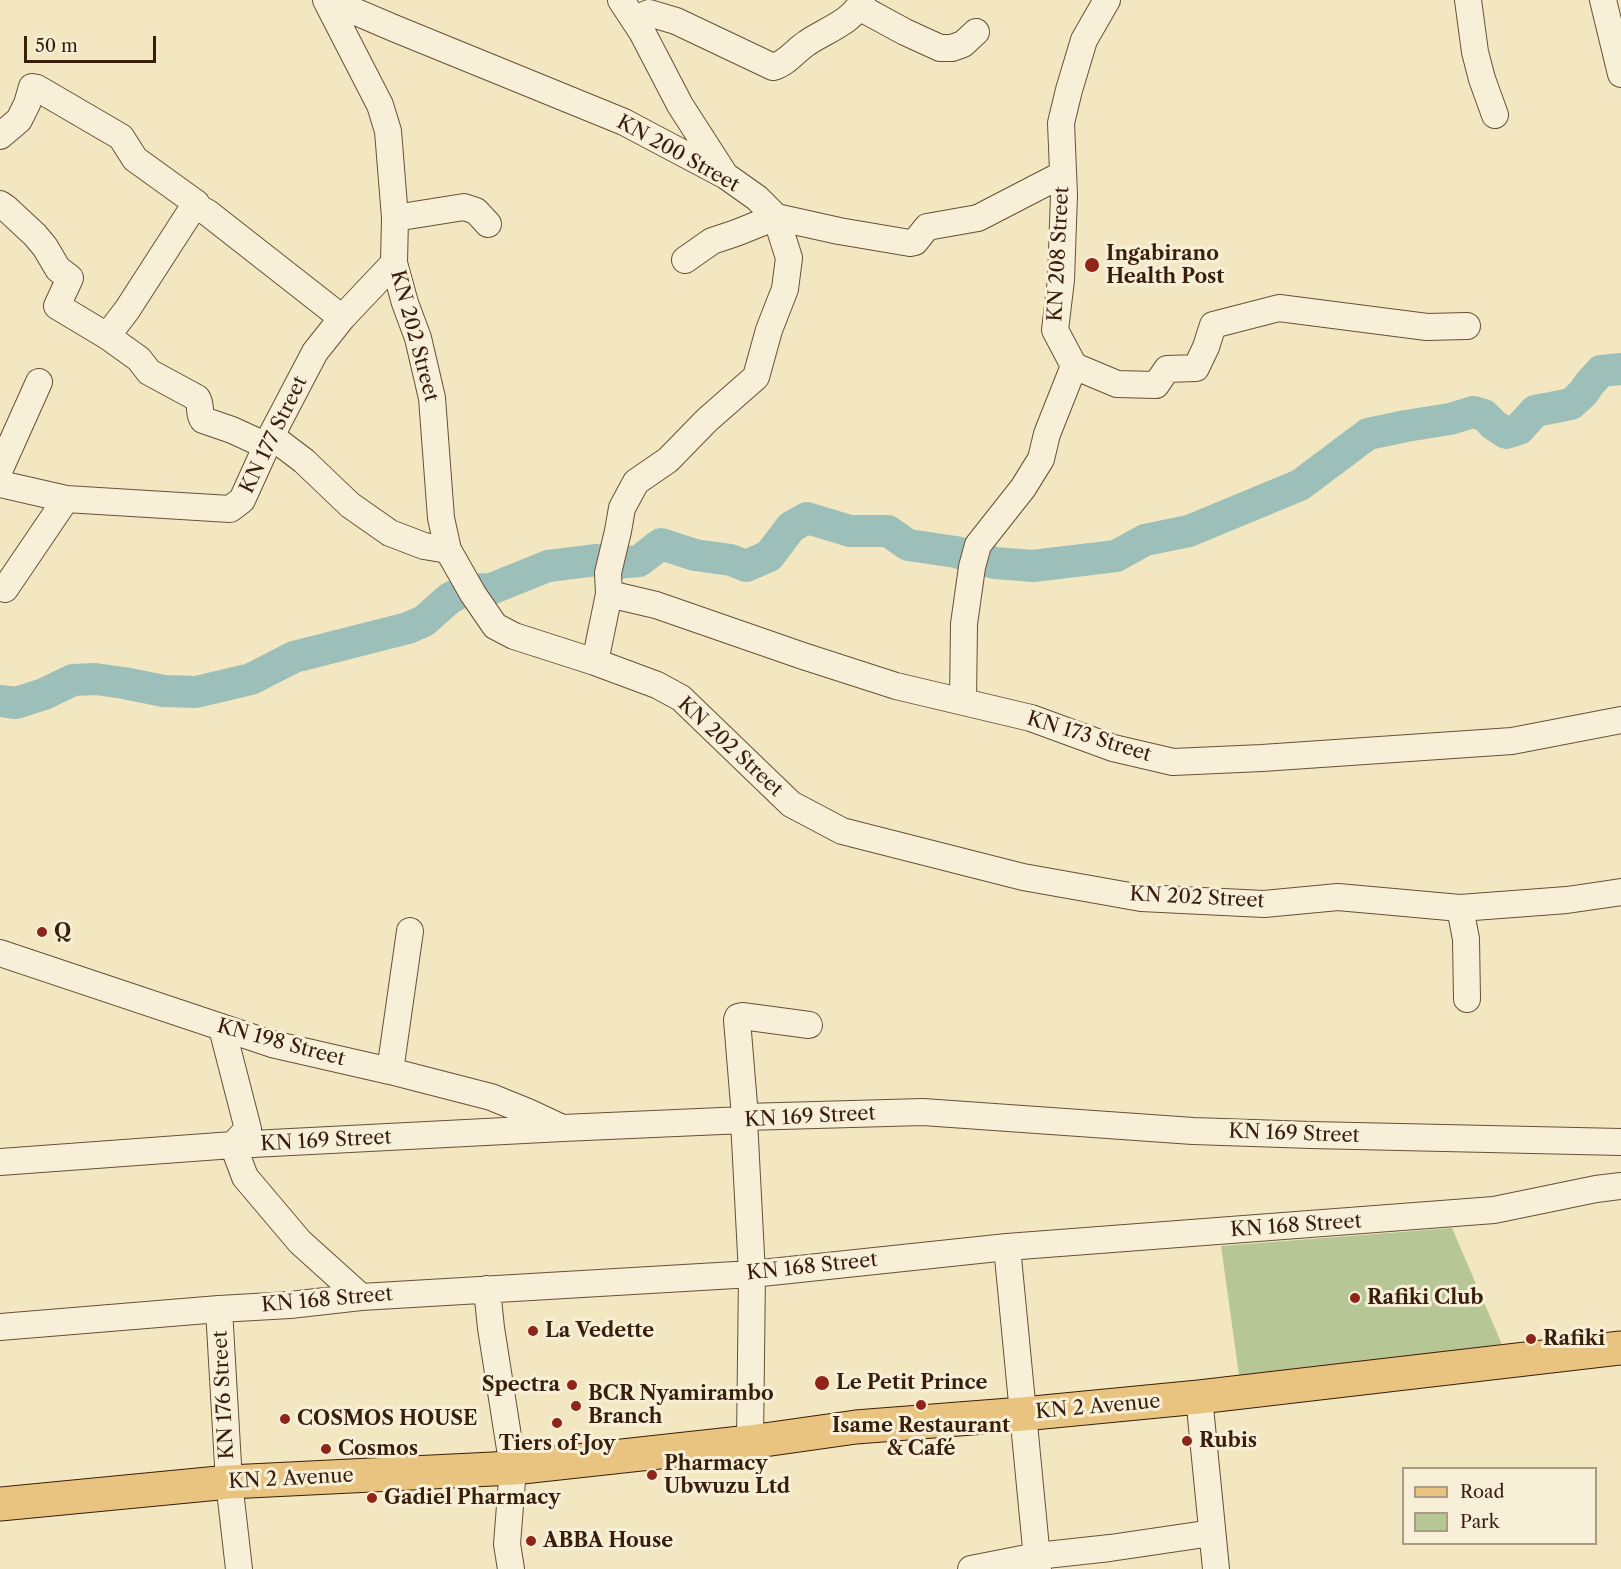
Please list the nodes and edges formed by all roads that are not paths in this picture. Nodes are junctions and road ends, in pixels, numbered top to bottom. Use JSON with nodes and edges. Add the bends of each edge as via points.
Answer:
{"nodes":[{"id":1,"x":327,"y":0,"type":"edge"},
{"id":2,"x":1107,"y":0,"type":"edge"},
{"id":3,"x":1468,"y":0,"type":"edge"},
{"id":4,"x":1603,"y":0,"type":"edge"},
{"id":5,"x":861,"y":4,"type":"edge"},
{"id":6,"x":628,"y":10,"type":"edge"},
{"id":7,"x":976,"y":32,"type":"dead end"},
{"id":8,"x":1621,"y":74,"type":"edge"},
{"id":9,"x":1495,"y":115,"type":"dead end"},
{"id":10,"x":0,"y":136,"type":"edge"},
{"id":11,"x":1063,"y":174,"type":"junction"},
{"id":12,"x":726,"y":176,"type":"junction"},
{"id":13,"x":196,"y":203,"type":"junction"},
{"id":14,"x":0,"y":204,"type":"edge"},
{"id":15,"x":776,"y":217,"type":"junction"},
{"id":16,"x":395,"y":218,"type":"junction"},
{"id":17,"x":489,"y":224,"type":"dead end"},
{"id":18,"x":685,"y":260,"type":"dead end"},
{"id":19,"x":394,"y":263,"type":"junction"},
{"id":20,"x":342,"y":318,"type":"junction"},
{"id":21,"x":1467,"y":326,"type":"dead end"},
{"id":22,"x":107,"y":336,"type":"junction"},
{"id":23,"x":1074,"y":366,"type":"junction"},
{"id":24,"x":39,"y":382,"type":"dead end"},
{"id":25,"x":269,"y":441,"type":"junction"},
{"id":26,"x":0,"y":469,"type":"edge"},
{"id":27,"x":0,"y":484,"type":"edge"},
{"id":28,"x":66,"y":499,"type":"junction"},
{"id":29,"x":448,"y":550,"type":"junction"},
{"id":30,"x":608,"y":584,"type":"junction"},
{"id":31,"x":5,"y":589,"type":"dead end"},
{"id":32,"x":595,"y":662,"type":"junction"},
{"id":33,"x":963,"y":701,"type":"junction"},
{"id":34,"x":1621,"y":720,"type":"edge"},
{"id":35,"x":1621,"y":892,"type":"edge"},
{"id":36,"x":1460,"y":908,"type":"junction"},
{"id":37,"x":410,"y":931,"type":"dead end"},
{"id":38,"x":0,"y":952,"type":"edge"},
{"id":39,"x":1467,"y":999,"type":"dead end"},
{"id":40,"x":808,"y":1024,"type":"dead end"},
{"id":41,"x":222,"y":1028,"type":"junction"},
{"id":42,"x":390,"y":1071,"type":"junction"},
{"id":43,"x":745,"y":1119,"type":"junction"},
{"id":44,"x":563,"y":1128,"type":"junction"},
{"id":45,"x":1621,"y":1142,"type":"edge"},
{"id":46,"x":233,"y":1145,"type":"junction"},
{"id":47,"x":0,"y":1162,"type":"edge"},
{"id":48,"x":1621,"y":1186,"type":"edge"},
{"id":49,"x":1008,"y":1247,"type":"junction"},
{"id":50,"x":752,"y":1274,"type":"junction"},
{"id":51,"x":487,"y":1289,"type":"junction"},
{"id":52,"x":361,"y":1297,"type":"junction"},
{"id":53,"x":219,"y":1309,"type":"junction"},
{"id":54,"x":0,"y":1327,"type":"edge"},
{"id":55,"x":1621,"y":1348,"type":"edge"},
{"id":56,"x":1199,"y":1397,"type":"junction"},
{"id":57,"x":1023,"y":1414,"type":"junction"},
{"id":58,"x":750,"y":1442,"type":"junction"},
{"id":59,"x":513,"y":1468,"type":"junction"},
{"id":60,"x":229,"y":1482,"type":"junction"},
{"id":61,"x":0,"y":1504,"type":"edge"},
{"id":62,"x":1212,"y":1533,"type":"junction"},
{"id":63,"x":1038,"y":1563,"type":"edge"},
{"id":64,"x":239,"y":1569,"type":"edge"},
{"id":65,"x":511,"y":1569,"type":"edge"},
{"id":66,"x":971,"y":1569,"type":"edge"},
{"id":67,"x":1216,"y":1569,"type":"edge"}],
"edges":[{"from":1,"to":12,"type":"street","name":"KN 200 Street","via":[[624,123]]},
{"from":1,"to":16,"type":"street","name":"KN 202 Street","via":[[380,105],[388,130]]},
{"from":2,"to":11,"type":"street","name":"KN 208 Street","via":[[1084,40],[1069,90],[1061,123]]},
{"from":3,"to":9,"type":"street","via":[[1475,52]]},
{"from":4,"to":8,"type":"street"},
{"from":5,"to":6,"type":"street","via":[[839,24],[773,67],[676,21]]},
{"from":5,"to":7,"type":"street","via":[[904,33],[940,48],[963,44]]},
{"from":6,"to":12,"type":"street","via":[[680,105]]},
{"from":10,"to":13,"type":"street","via":[[19,120],[32,87],[37,88],[121,137],[135,159]]},
{"from":11,"to":15,"type":"street","via":[[978,218],[927,227],[915,242],[909,243]]},
{"from":11,"to":23,"type":"street","name":"KN 208 Street","via":[[1061,280],[1055,330]]},
{"from":12,"to":15,"type":"street","name":"KN 200 Street"},
{"from":13,"to":20,"type":"street"},
{"from":13,"to":22,"type":"street"},
{"from":14,"to":22,"type":"street","via":[[35,236],[58,269],[70,278],[57,306]]},
{"from":15,"to":18,"type":"street","via":[[712,241]]},
{"from":15,"to":30,"type":"street","name":"KN 200 Street","via":[[789,258],[785,289],[768,330],[756,377],[668,460],[636,482],[622,508]]},
{"from":16,"to":17,"type":"street","via":[[464,207],[476,211]]},
{"from":16,"to":19,"type":"street","name":"KN 202 Street"},
{"from":19,"to":20,"type":"street","name":"KN 177 Street"},
{"from":19,"to":29,"type":"street","name":"KN 202 Street","via":[[432,398],[441,518]]},
{"from":20,"to":25,"type":"street","name":"KN 177 Street","via":[[315,352]]},
{"from":21,"to":23,"type":"street","via":[[1427,327],[1279,308],[1213,325],[1196,368],[1167,369],[1155,385],[1118,384]]},
{"from":22,"to":25,"type":"street","via":[[139,359],[149,372],[197,398],[202,420]]},
{"from":23,"to":33,"type":"street","via":[[1041,459],[975,556],[964,624]]},
{"from":24,"to":26,"type":"street"},
{"from":25,"to":28,"type":"street","name":"KN 177 Street","via":[[242,501],[230,509]]},
{"from":25,"to":29,"type":"street","via":[[304,461],[350,505],[390,533],[423,546]]},
{"from":27,"to":28,"type":"street","name":"KN 177 Street"},
{"from":28,"to":31,"type":"street"},
{"from":29,"to":32,"type":"street","name":"KN 202 Street","via":[[495,626]]},
{"from":30,"to":32,"type":"street","name":"KN 200 Street"},
{"from":30,"to":33,"type":"street","name":"KN 173 Street","via":[[656,605],[803,656],[896,686]]},
{"from":32,"to":36,"type":"street","name":"KN 202 Street","via":[[681,698],[791,804],[842,831],[1023,877],[1141,898],[1264,903],[1338,897]]},
{"from":33,"to":34,"type":"street","name":"KN 173 Street","via":[[1031,718],[1113,748],[1173,762],[1512,741]]},
{"from":35,"to":36,"type":"street","name":"KN 202 Street"},
{"from":36,"to":39,"type":"street","via":[[1466,939]]},
{"from":37,"to":42,"type":"street"},
{"from":38,"to":41,"type":"street","name":"KN 198 Street"},
{"from":40,"to":43,"type":"street","via":[[738,1017]]},
{"from":41,"to":42,"type":"street","name":"KN 198 Street","via":[[272,1044]]},
{"from":41,"to":46,"type":"street","via":[[248,1129]]},
{"from":42,"to":44,"type":"street","name":"KN 198 Street","via":[[491,1097]]},
{"from":43,"to":44,"type":"street","name":"KN 169 Street"},
{"from":43,"to":45,"type":"street","name":"KN 169 Street","via":[[923,1112],[1193,1131]]},
{"from":43,"to":50,"type":"street"},
{"from":44,"to":46,"type":"street","name":"KN 169 Street"},
{"from":46,"to":47,"type":"street","name":"KN 169 Street"},
{"from":46,"to":52,"type":"street","via":[[245,1178],[300,1242]]},
{"from":48,"to":49,"type":"street","name":"KN 168 Street","via":[[1494,1210]]},
{"from":49,"to":50,"type":"street","name":"KN 168 Street"},
{"from":49,"to":57,"type":"street"},
{"from":50,"to":51,"type":"street","name":"KN 168 Street"},
{"from":50,"to":58,"type":"street"},
{"from":51,"to":52,"type":"street","name":"KN 168 Street"},
{"from":51,"to":59,"type":"street"},
{"from":52,"to":53,"type":"street","name":"KN 168 Street"},
{"from":53,"to":54,"type":"street","name":"KN 168 Street"},
{"from":53,"to":60,"type":"street","name":"KN 176 Street"},
{"from":55,"to":56,"type":"main road","name":"KN 2 Avenue"},
{"from":56,"to":57,"type":"main road","name":"KN 2 Avenue"},
{"from":56,"to":62,"type":"street"},
{"from":57,"to":58,"type":"main road","name":"KN 2 Avenue","via":[[856,1427]]},
{"from":57,"to":63,"type":"street"},
{"from":58,"to":59,"type":"main road","name":"KN 2 Avenue"},
{"from":59,"to":60,"type":"main road","name":"KN 2 Avenue"},
{"from":59,"to":65,"type":"street","via":[[507,1544]]},
{"from":60,"to":61,"type":"main road","name":"KN 2 Avenue"},
{"from":60,"to":64,"type":"street","name":"KN 176 Street"},
{"from":62,"to":63,"type":"street"},
{"from":62,"to":67,"type":"street"},
{"from":63,"to":66,"type":"street"}]}
